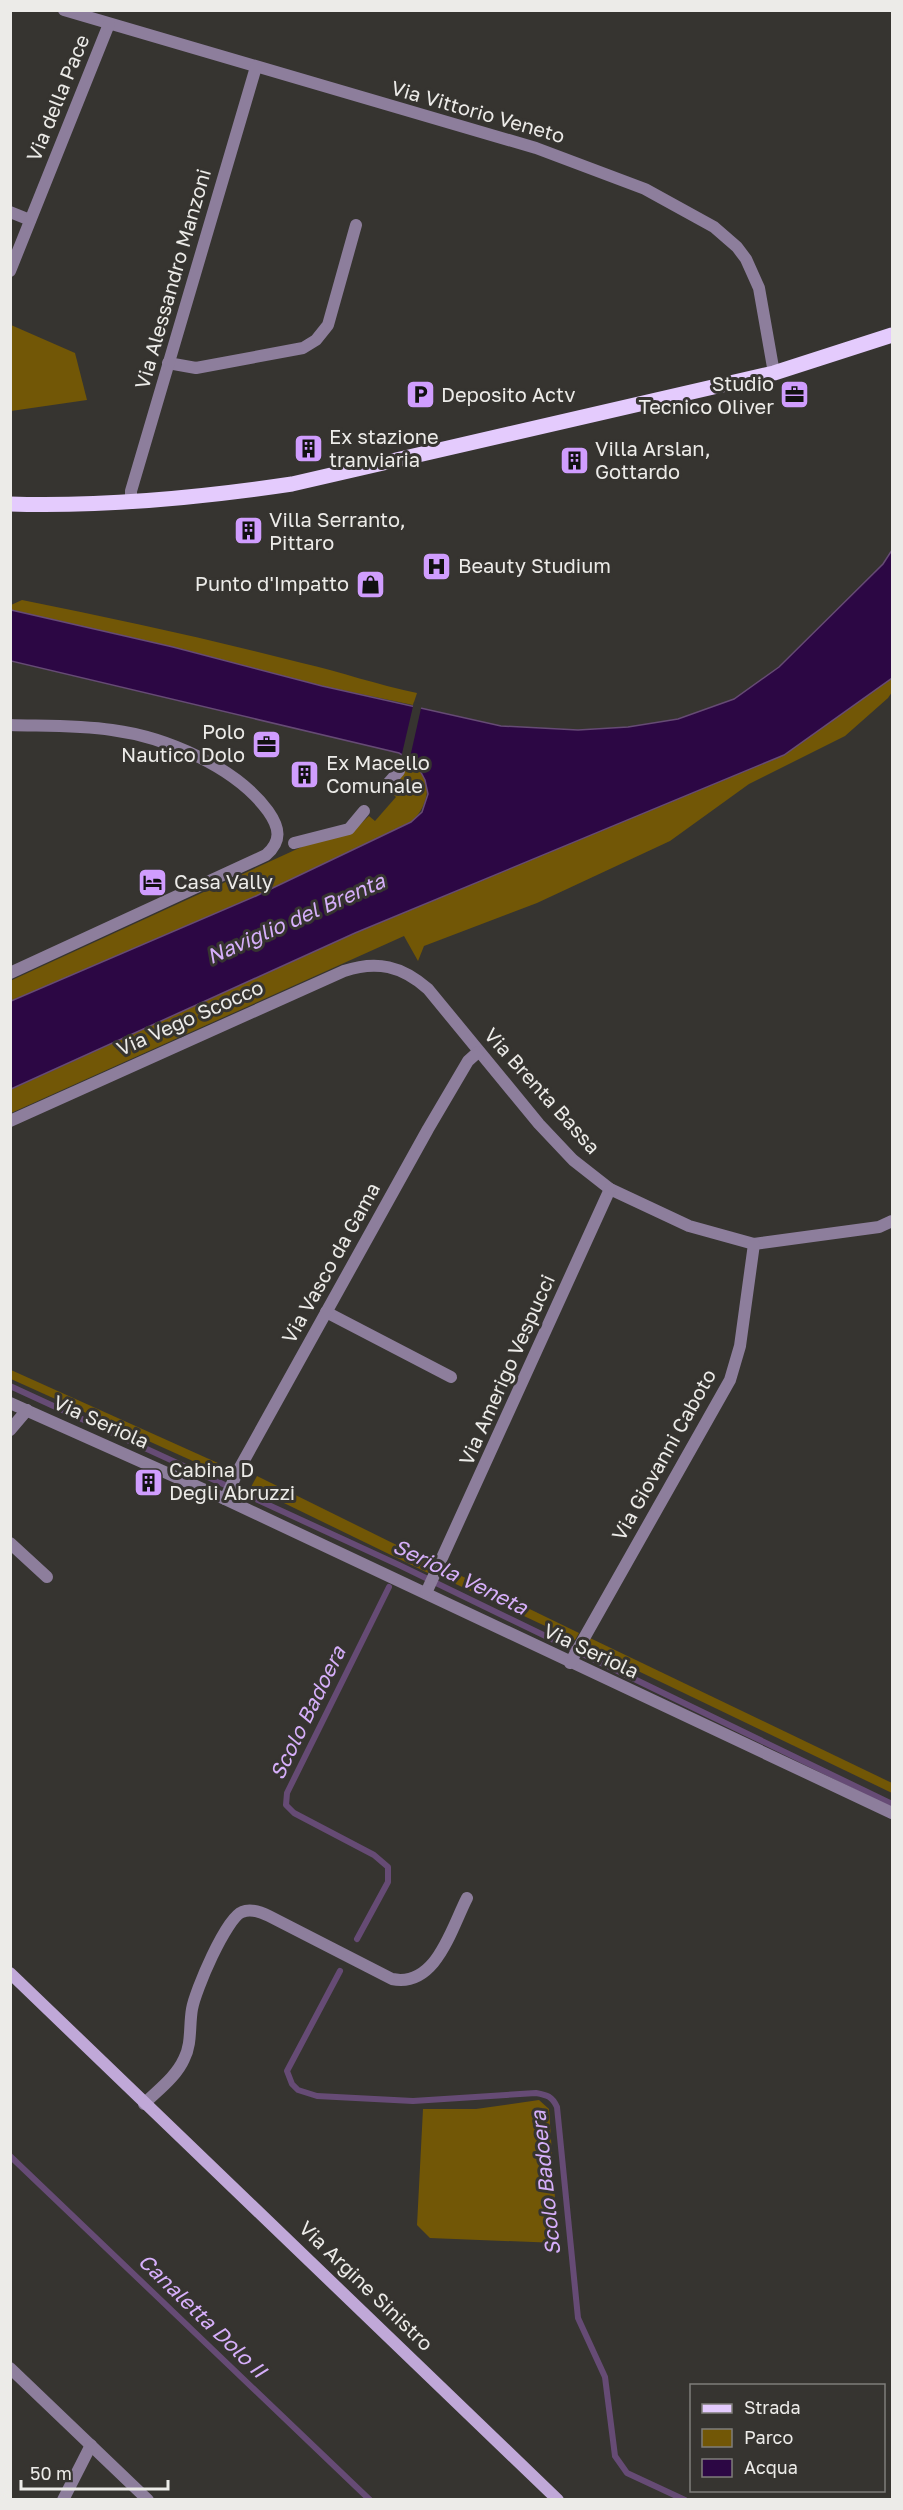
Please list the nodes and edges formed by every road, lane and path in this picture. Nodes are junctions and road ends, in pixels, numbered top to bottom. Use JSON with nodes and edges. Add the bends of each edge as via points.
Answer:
{"nodes":[{"id":1,"x":64,"y":10,"type":"edge"},
{"id":2,"x":103,"y":18,"type":"edge"},
{"id":3,"x":256,"y":67,"type":"junction"},
{"id":4,"x":10,"y":212,"type":"edge"},
{"id":5,"x":30,"y":220,"type":"junction"},
{"id":6,"x":356,"y":225,"type":"dead end"},
{"id":7,"x":10,"y":271,"type":"edge"},
{"id":8,"x":892,"y":335,"type":"edge"},
{"id":9,"x":168,"y":363,"type":"junction"},
{"id":10,"x":774,"y":373,"type":"junction"},
{"id":11,"x":131,"y":503,"type":"junction"},
{"id":12,"x":10,"y":504,"type":"edge"},
{"id":13,"x":10,"y":724,"type":"edge"},
{"id":14,"x":399,"y":771,"type":"dead end"},
{"id":15,"x":385,"y":787,"type":"dead end"},
{"id":16,"x":364,"y":812,"type":"dead end"},
{"id":17,"x":294,"y":843,"type":"dead end"},
{"id":18,"x":389,"y":966,"type":"joint"},
{"id":19,"x":10,"y":973,"type":"edge"},
{"id":20,"x":478,"y":1052,"type":"junction"},
{"id":21,"x":10,"y":1121,"type":"edge"},
{"id":22,"x":610,"y":1189,"type":"junction"},
{"id":23,"x":892,"y":1221,"type":"edge"},
{"id":24,"x":754,"y":1244,"type":"junction"},
{"id":25,"x":326,"y":1312,"type":"junction"},
{"id":26,"x":451,"y":1377,"type":"dead end"},
{"id":27,"x":10,"y":1403,"type":"edge"},
{"id":28,"x":27,"y":1410,"type":"junction"},
{"id":29,"x":10,"y":1430,"type":"edge"},
{"id":30,"x":227,"y":1496,"type":"junction"},
{"id":31,"x":10,"y":1543,"type":"edge"},
{"id":32,"x":47,"y":1577,"type":"dead end"},
{"id":33,"x":428,"y":1590,"type":"junction"},
{"id":34,"x":571,"y":1660,"type":"junction"},
{"id":35,"x":892,"y":1813,"type":"edge"},
{"id":36,"x":466,"y":1898,"type":"dead end"},
{"id":37,"x":10,"y":1973,"type":"edge"},
{"id":38,"x":144,"y":2104,"type":"junction"},
{"id":39,"x":10,"y":2368,"type":"edge"},
{"id":40,"x":91,"y":2445,"type":"junction"},
{"id":41,"x":63,"y":2499,"type":"edge"},
{"id":42,"x":148,"y":2499,"type":"edge"},
{"id":43,"x":558,"y":2499,"type":"edge"}],
"edges":[{"from":1,"to":2,"type":"street","name":"Via Vittorio Veneto"},
{"from":2,"to":3,"type":"street","name":"Via Vittorio Veneto"},
{"from":2,"to":5,"type":"street","name":"Via della Pace"},
{"from":3,"to":9,"type":"street","name":"Via Alessandro Manzoni"},
{"from":3,"to":10,"type":"street","name":"Via Vittorio Veneto","via":[[571,159],[645,189],[699,218],[737,247],[754,273]]},
{"from":4,"to":5,"type":"street"},
{"from":5,"to":7,"type":"street","name":"Via della Pace"},
{"from":6,"to":9,"type":"street","via":[[328,325],[316,340],[303,348],[196,368]]},
{"from":8,"to":10,"type":"main road"},
{"from":9,"to":11,"type":"street","name":"Via Alessandro Manzoni","via":[[131,491]]},
{"from":10,"to":11,"type":"main road","via":[[323,477],[214,496]]},
{"from":11,"to":12,"type":"main road"},
{"from":13,"to":19,"type":"street","via":[[126,732],[192,755],[226,772],[253,794],[275,821],[278,839],[266,855]]},
{"from":14,"to":15,"type":"street"},
{"from":16,"to":17,"type":"street","via":[[349,829]]},
{"from":18,"to":20,"type":"street","name":"Via Brenta Bassa","via":[[413,976],[428,989]]},
{"from":18,"to":21,"type":"street","name":"Via Vego Scocco","via":[[361,965],[344,970]]},
{"from":20,"to":22,"type":"street","name":"Via Brenta Bassa","via":[[573,1160]]},
{"from":20,"to":25,"type":"street","name":"Via Vasco da Gama","via":[[468,1061],[445,1100]]},
{"from":22,"to":24,"type":"street","name":"Via Brenta Bassa","via":[[689,1226]]},
{"from":22,"to":33,"type":"street","name":"Via Amerigo Vespucci"},
{"from":23,"to":24,"type":"street","name":"Via Brenta Bassa","via":[[879,1227]]},
{"from":24,"to":34,"type":"street","name":"Via Giovanni Caboto","via":[[740,1346],[730,1380]]},
{"from":25,"to":26,"type":"street"},
{"from":25,"to":30,"type":"street","name":"Via Vasco da Gama"},
{"from":27,"to":28,"type":"street","name":"Via Seriola"},
{"from":28,"to":29,"type":"street"},
{"from":28,"to":30,"type":"street","name":"Via Seriola"},
{"from":30,"to":33,"type":"street","name":"Via Seriola"},
{"from":31,"to":32,"type":"street"},
{"from":33,"to":34,"type":"street","name":"Via Seriola"},
{"from":34,"to":35,"type":"street","name":"Via Seriola"},
{"from":36,"to":38,"type":"street","via":[[433,1963],[411,1980],[392,1979],[261,1912],[236,1916],[198,1990],[185,2058]]},
{"from":37,"to":38,"type":"main road","name":"Via Argine Sinistro"},
{"from":38,"to":43,"type":"main road","name":"Via Argine Sinistro","via":[[204,2157]]},
{"from":39,"to":40,"type":"street"},
{"from":40,"to":41,"type":"street"},
{"from":40,"to":42,"type":"street"}]}
